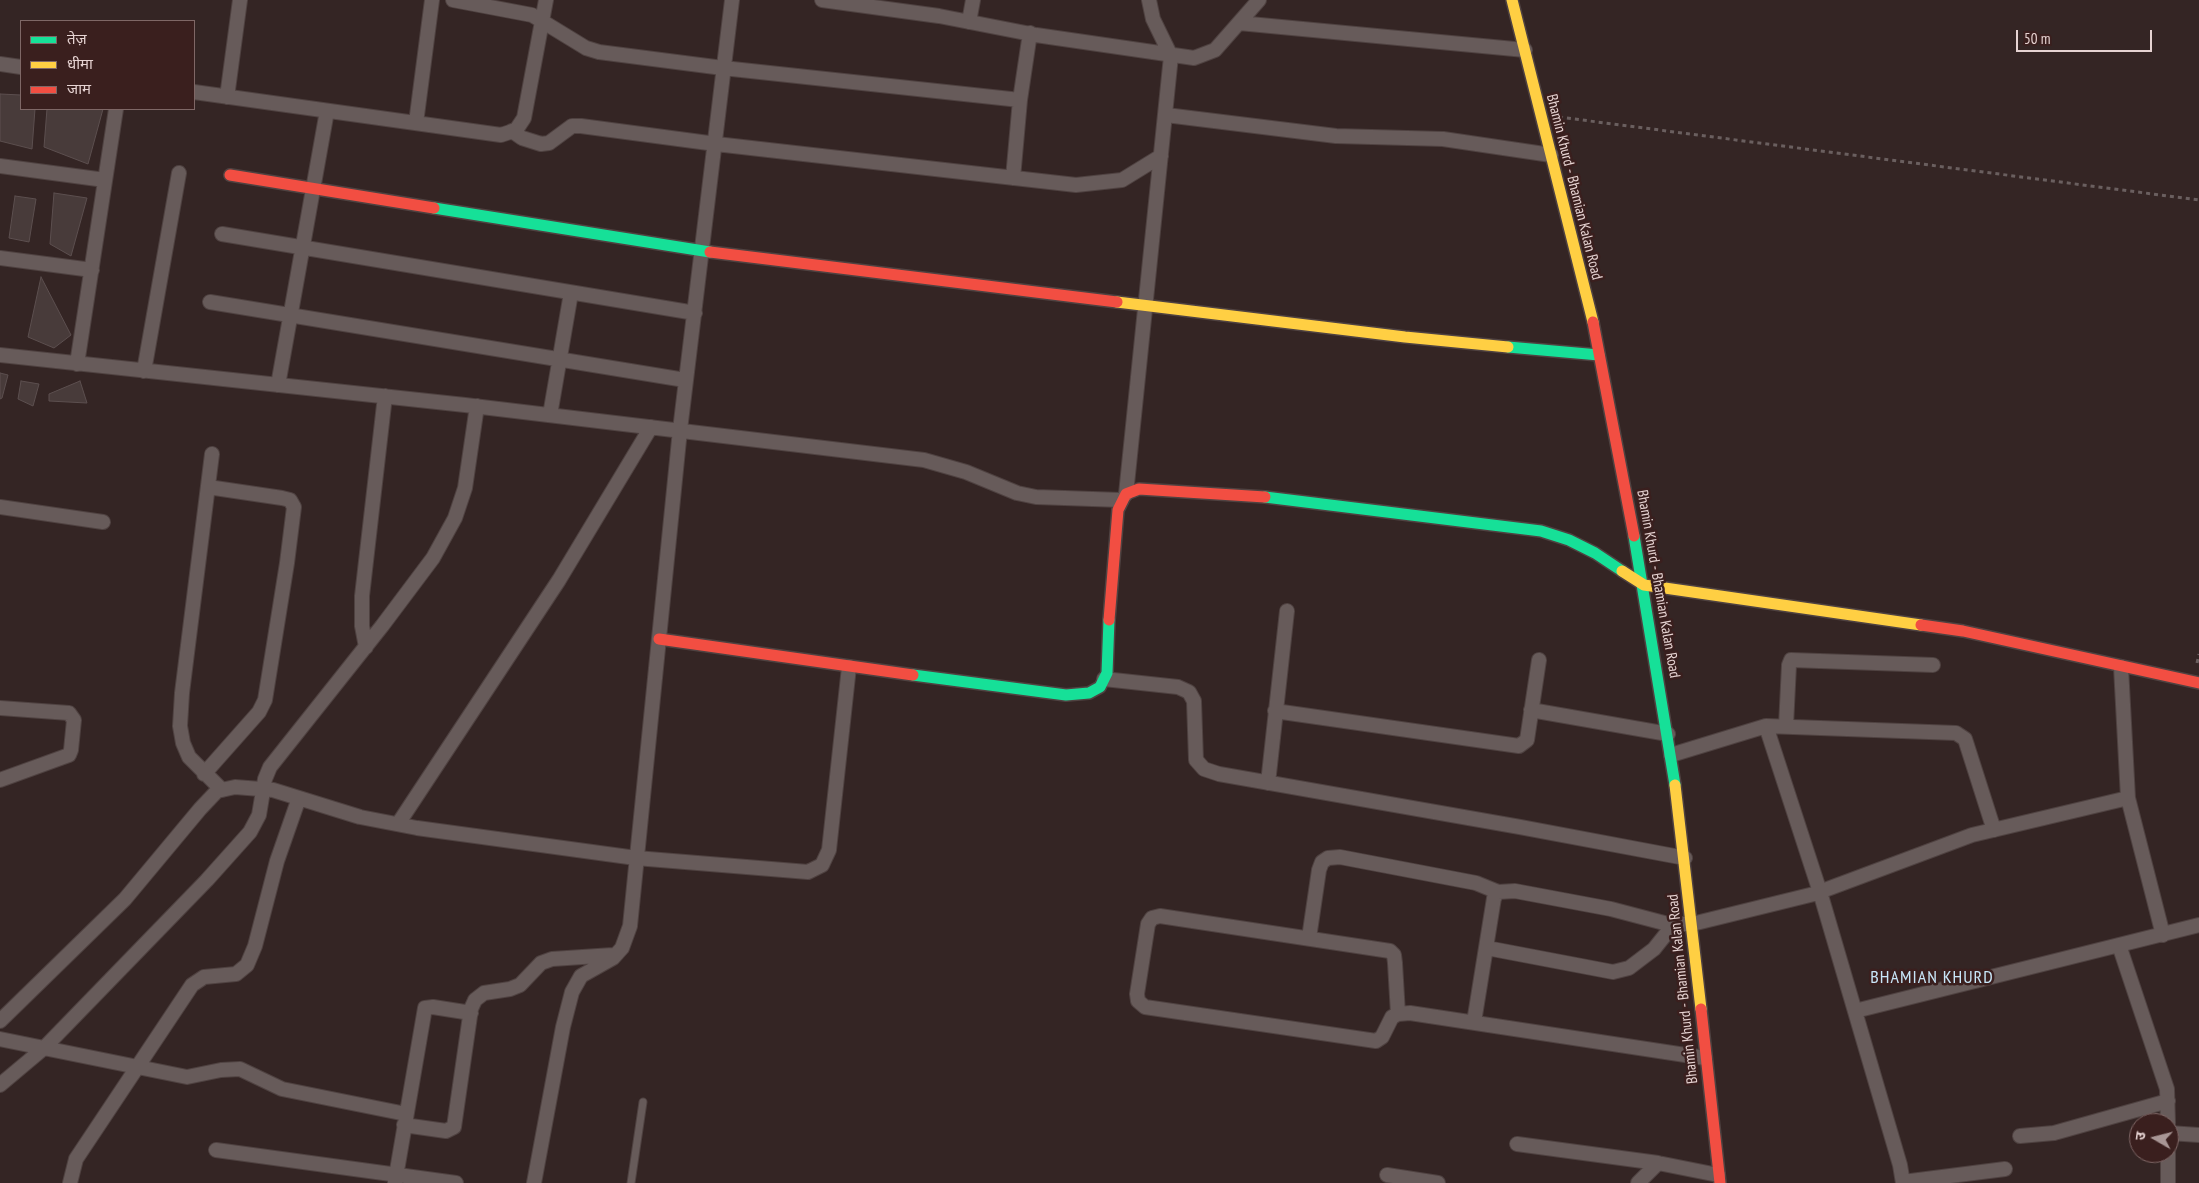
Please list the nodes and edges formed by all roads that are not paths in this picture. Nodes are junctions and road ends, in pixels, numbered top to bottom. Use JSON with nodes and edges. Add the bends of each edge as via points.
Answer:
{"nodes":[{"id":1,"x":240,"y":0,"type":"edge"},
{"id":2,"x":432,"y":0,"type":"edge"},
{"id":3,"x":453,"y":0,"type":"edge"},
{"id":4,"x":546,"y":0,"type":"edge"},
{"id":5,"x":732,"y":0,"type":"edge"},
{"id":6,"x":822,"y":0,"type":"edge"},
{"id":7,"x":973,"y":0,"type":"edge"},
{"id":8,"x":1149,"y":0,"type":"edge"},
{"id":9,"x":1259,"y":0,"type":"edge"},
{"id":10,"x":1512,"y":0,"type":"edge"},
{"id":11,"x":542,"y":21,"type":"junction"},
{"id":12,"x":969,"y":22,"type":"junction"},
{"id":13,"x":1239,"y":23,"type":"junction"},
{"id":14,"x":1030,"y":34,"type":"junction"},
{"id":15,"x":1525,"y":50,"type":"junction"},
{"id":16,"x":1171,"y":56,"type":"junction"},
{"id":17,"x":0,"y":64,"type":"edge"},
{"id":18,"x":20,"y":67,"type":"edge"},
{"id":19,"x":723,"y":68,"type":"junction"},
{"id":20,"x":195,"y":92,"type":"edge"},
{"id":21,"x":228,"y":97,"type":"junction"},
{"id":22,"x":1020,"y":100,"type":"junction"},
{"id":23,"x":116,"y":110,"type":"edge"},
{"id":24,"x":326,"y":111,"type":"junction"},
{"id":25,"x":1166,"y":115,"type":"junction"},
{"id":26,"x":416,"y":123,"type":"junction"},
{"id":27,"x":512,"y":131,"type":"junction"},
{"id":28,"x":716,"y":144,"type":"junction"},
{"id":29,"x":1551,"y":155,"type":"junction"},
{"id":30,"x":1161,"y":156,"type":"junction"},
{"id":31,"x":0,"y":166,"type":"edge"},
{"id":32,"x":179,"y":174,"type":"dead end"},
{"id":33,"x":230,"y":175,"type":"dead end"},
{"id":34,"x":1013,"y":178,"type":"junction"},
{"id":35,"x":106,"y":180,"type":"junction"},
{"id":36,"x":312,"y":188,"type":"junction"},
{"id":37,"x":222,"y":234,"type":"dead end"},
{"id":38,"x":301,"y":248,"type":"junction"},
{"id":39,"x":703,"y":251,"type":"junction"},
{"id":40,"x":0,"y":258,"type":"edge"},
{"id":41,"x":92,"y":270,"type":"junction"},
{"id":42,"x":571,"y":292,"type":"junction"},
{"id":43,"x":210,"y":302,"type":"dead end"},
{"id":44,"x":1146,"y":305,"type":"junction"},
{"id":45,"x":694,"y":313,"type":"junction"},
{"id":46,"x":290,"y":314,"type":"junction"},
{"id":47,"x":0,"y":355,"type":"edge"},
{"id":48,"x":1599,"y":355,"type":"junction"},
{"id":49,"x":560,"y":359,"type":"junction"},
{"id":50,"x":77,"y":364,"type":"junction"},
{"id":51,"x":144,"y":371,"type":"junction"},
{"id":52,"x":686,"y":380,"type":"junction"},
{"id":53,"x":278,"y":385,"type":"junction"},
{"id":54,"x":385,"y":396,"type":"junction"},
{"id":55,"x":477,"y":406,"type":"junction"},
{"id":56,"x":550,"y":415,"type":"junction"},
{"id":57,"x":651,"y":427,"type":"junction"},
{"id":58,"x":680,"y":430,"type":"junction"},
{"id":59,"x":212,"y":454,"type":"dead end"},
{"id":60,"x":208,"y":487,"type":"junction"},
{"id":61,"x":1123,"y":497,"type":"junction"},
{"id":62,"x":0,"y":506,"type":"edge"},
{"id":63,"x":102,"y":522,"type":"dead end"},
{"id":64,"x":1644,"y":585,"type":"junction"},
{"id":65,"x":1287,"y":612,"type":"dead end"},
{"id":66,"x":659,"y":639,"type":"junction"},
{"id":67,"x":366,"y":647,"type":"junction"},
{"id":68,"x":1539,"y":660,"type":"dead end"},
{"id":69,"x":1933,"y":665,"type":"dead end"},
{"id":70,"x":849,"y":667,"type":"junction"},
{"id":71,"x":2121,"y":667,"type":"junction"},
{"id":72,"x":1104,"y":679,"type":"junction"},
{"id":73,"x":2199,"y":683,"type":"edge"},
{"id":74,"x":0,"y":708,"type":"edge"},
{"id":75,"x":1531,"y":710,"type":"junction"},
{"id":76,"x":1275,"y":711,"type":"junction"},
{"id":77,"x":1766,"y":726,"type":"junction"},
{"id":78,"x":1786,"y":726,"type":"junction"},
{"id":79,"x":1668,"y":734,"type":"junction"},
{"id":80,"x":1671,"y":755,"type":"junction"},
{"id":81,"x":204,"y":774,"type":"junction"},
{"id":82,"x":0,"y":780,"type":"edge"},
{"id":83,"x":1268,"y":783,"type":"junction"},
{"id":84,"x":262,"y":788,"type":"junction"},
{"id":85,"x":222,"y":790,"type":"junction"},
{"id":86,"x":299,"y":798,"type":"junction"},
{"id":87,"x":2128,"y":798,"type":"junction"},
{"id":88,"x":398,"y":824,"type":"junction"},
{"id":89,"x":1994,"y":830,"type":"junction"},
{"id":90,"x":636,"y":858,"type":"junction"},
{"id":91,"x":1685,"y":858,"type":"junction"},
{"id":92,"x":1498,"y":892,"type":"junction"},
{"id":93,"x":1820,"y":892,"type":"junction"},
{"id":94,"x":1674,"y":924,"type":"junction"},
{"id":95,"x":1692,"y":924,"type":"junction"},
{"id":96,"x":2199,"y":926,"type":"edge"},
{"id":97,"x":2163,"y":935,"type":"junction"},
{"id":98,"x":1309,"y":938,"type":"junction"},
{"id":99,"x":2119,"y":945,"type":"junction"},
{"id":100,"x":1487,"y":948,"type":"junction"},
{"id":101,"x":616,"y":954,"type":"junction"},
{"id":102,"x":1855,"y":1011,"type":"junction"},
{"id":103,"x":471,"y":1013,"type":"junction"},
{"id":104,"x":1398,"y":1014,"type":"junction"},
{"id":105,"x":0,"y":1021,"type":"edge"},
{"id":106,"x":1474,"y":1022,"type":"junction"},
{"id":107,"x":0,"y":1039,"type":"edge"},
{"id":108,"x":44,"y":1048,"type":"junction"},
{"id":109,"x":1706,"y":1058,"type":"junction"},
{"id":110,"x":135,"y":1068,"type":"junction"},
{"id":111,"x":0,"y":1085,"type":"edge"},
{"id":112,"x":2168,"y":1101,"type":"junction"},
{"id":113,"x":643,"y":1102,"type":"dead end"},
{"id":114,"x":2168,"y":1113,"type":"edge"},
{"id":115,"x":405,"y":1120,"type":"junction"},
{"id":116,"x":2179,"y":1134,"type":"edge"},
{"id":117,"x":2199,"y":1135,"type":"edge"},
{"id":118,"x":2020,"y":1136,"type":"dead end"},
{"id":119,"x":1517,"y":1144,"type":"dead end"},
{"id":120,"x":216,"y":1150,"type":"dead end"},
{"id":121,"x":1658,"y":1163,"type":"junction"},
{"id":122,"x":2168,"y":1163,"type":"edge"},
{"id":123,"x":2004,"y":1169,"type":"dead end"},
{"id":124,"x":1387,"y":1175,"type":"dead end"},
{"id":125,"x":396,"y":1179,"type":"edge"},
{"id":126,"x":1719,"y":1179,"type":"edge"},
{"id":127,"x":70,"y":1183,"type":"edge"},
{"id":128,"x":456,"y":1183,"type":"edge"},
{"id":129,"x":534,"y":1183,"type":"edge"},
{"id":130,"x":631,"y":1183,"type":"edge"},
{"id":131,"x":1438,"y":1183,"type":"edge"},
{"id":132,"x":1638,"y":1183,"type":"edge"},
{"id":133,"x":1903,"y":1183,"type":"edge"},
{"id":134,"x":2168,"y":1183,"type":"edge"}],
"edges":[{"from":1,"to":21,"type":"street"},
{"from":2,"to":26,"type":"street"},
{"from":3,"to":11,"type":"street","via":[[508,9]]},
{"from":4,"to":11,"type":"street"},
{"from":5,"to":19,"type":"street"},
{"from":6,"to":12,"type":"street"},
{"from":7,"to":12,"type":"street"},
{"from":8,"to":16,"type":"street","via":[[1153,19]]},
{"from":9,"to":13,"type":"street"},
{"from":10,"to":15,"type":"street","name":"Bhamin Khurd - Bhamian Kalan Road"},
{"from":11,"to":19,"type":"street","via":[[586,48],[599,52]]},
{"from":11,"to":27,"type":"street","via":[[524,118]]},
{"from":12,"to":14,"type":"street"},
{"from":13,"to":15,"type":"street"},
{"from":13,"to":16,"type":"street","via":[[1215,50],[1194,58]]},
{"from":14,"to":16,"type":"street"},
{"from":14,"to":22,"type":"street"},
{"from":15,"to":29,"type":"street","name":"Bhamin Khurd - Bhamian Kalan Road"},
{"from":16,"to":25,"type":"street"},
{"from":17,"to":18,"type":"street"},
{"from":19,"to":22,"type":"street"},
{"from":19,"to":28,"type":"street"},
{"from":20,"to":21,"type":"street"},
{"from":21,"to":24,"type":"street"},
{"from":22,"to":34,"type":"street"},
{"from":23,"to":35,"type":"street"},
{"from":24,"to":26,"type":"street"},
{"from":24,"to":36,"type":"street"},
{"from":25,"to":29,"type":"street","via":[[1336,136],[1443,140]]},
{"from":25,"to":30,"type":"street"},
{"from":26,"to":27,"type":"street","via":[[501,135]]},
{"from":27,"to":28,"type":"street","via":[[541,144],[549,143],[572,126]]},
{"from":28,"to":34,"type":"street"},
{"from":28,"to":39,"type":"street"},
{"from":29,"to":48,"type":"street","name":"Bhamin Khurd - Bhamian Kalan Road"},
{"from":30,"to":34,"type":"street","via":[[1135,174],[1109,182],[1076,185]]},
{"from":30,"to":44,"type":"street"},
{"from":31,"to":35,"type":"street"},
{"from":32,"to":51,"type":"street"},
{"from":33,"to":36,"type":"street"},
{"from":35,"to":41,"type":"street"},
{"from":36,"to":38,"type":"street"},
{"from":36,"to":39,"type":"street"},
{"from":37,"to":38,"type":"street"},
{"from":38,"to":42,"type":"street"},
{"from":38,"to":46,"type":"street"},
{"from":39,"to":44,"type":"street"},
{"from":39,"to":45,"type":"street"},
{"from":40,"to":41,"type":"street"},
{"from":41,"to":50,"type":"street"},
{"from":42,"to":45,"type":"street"},
{"from":42,"to":49,"type":"street"},
{"from":43,"to":46,"type":"street"},
{"from":44,"to":48,"type":"street","via":[[1405,337]]},
{"from":44,"to":61,"type":"street"},
{"from":45,"to":52,"type":"street"},
{"from":46,"to":49,"type":"street"},
{"from":46,"to":53,"type":"street"},
{"from":47,"to":50,"type":"street"},
{"from":48,"to":64,"type":"street","name":"Bhamin Khurd - Bhamian Kalan Road"},
{"from":49,"to":52,"type":"street"},
{"from":49,"to":56,"type":"street"},
{"from":50,"to":51,"type":"street"},
{"from":51,"to":53,"type":"street"},
{"from":52,"to":58,"type":"street"},
{"from":53,"to":54,"type":"street"},
{"from":54,"to":55,"type":"street"},
{"from":54,"to":67,"type":"street","via":[[362,596]]},
{"from":55,"to":56,"type":"street"},
{"from":55,"to":67,"type":"street","via":[[465,488],[455,518],[433,558]]},
{"from":56,"to":57,"type":"street"},
{"from":57,"to":58,"type":"street"},
{"from":57,"to":88,"type":"street","via":[[559,580]]},
{"from":58,"to":61,"type":"street","via":[[924,460],[1036,497]]},
{"from":58,"to":66,"type":"street"},
{"from":59,"to":60,"type":"street"},
{"from":60,"to":81,"type":"street","via":[[180,726],[182,743],[189,757]]},
{"from":60,"to":81,"type":"street","via":[[282,498],[290,500],[294,507],[265,700],[259,712]]},
{"from":61,"to":64,"type":"street","via":[[1138,489],[1254,496],[1523,528],[1569,540],[1596,553]]},
{"from":61,"to":72,"type":"street","via":[[1118,510]]},
{"from":62,"to":63,"type":"street"},
{"from":64,"to":71,"type":"street","via":[[1963,631]]},
{"from":64,"to":79,"type":"street","name":"Bhamin Khurd - Bhamian Kalan Road"},
{"from":65,"to":76,"type":"street"},
{"from":66,"to":70,"type":"street"},
{"from":66,"to":90,"type":"street"},
{"from":67,"to":84,"type":"street","via":[[270,767]]},
{"from":68,"to":75,"type":"street"},
{"from":69,"to":78,"type":"street","via":[[1791,660]]},
{"from":70,"to":72,"type":"street","via":[[1066,695],[1089,693],[1100,687]]},
{"from":70,"to":90,"type":"street","via":[[829,850],[822,865],[808,872]]},
{"from":71,"to":73,"type":"street"},
{"from":71,"to":87,"type":"street"},
{"from":72,"to":83,"type":"street","via":[[1178,687],[1189,692],[1194,701],[1196,760],[1204,769],[1219,774]]},
{"from":74,"to":82,"type":"street","via":[[69,713],[74,720],[69,755]]},
{"from":75,"to":76,"type":"street","via":[[1527,740],[1519,746]]},
{"from":75,"to":79,"type":"street"},
{"from":76,"to":83,"type":"street"},
{"from":77,"to":78,"type":"street"},
{"from":77,"to":80,"type":"street"},
{"from":77,"to":93,"type":"street"},
{"from":78,"to":89,"type":"street","via":[[1960,735],[1965,739]]},
{"from":79,"to":80,"type":"street","name":"Bhamin Khurd - Bhamian Kalan Road"},
{"from":80,"to":91,"type":"street","name":"Bhamin Khurd - Bhamian Kalan Road"},
{"from":81,"to":85,"type":"street"},
{"from":83,"to":91,"type":"street"},
{"from":84,"to":85,"type":"street"},
{"from":84,"to":86,"type":"street"},
{"from":84,"to":108,"type":"street","via":[[259,815],[250,832]]},
{"from":85,"to":105,"type":"street","via":[[217,791],[200,809],[125,899]]},
{"from":86,"to":88,"type":"street","via":[[360,817]]},
{"from":86,"to":110,"type":"street","via":[[247,965],[236,974],[204,977],[192,985]]},
{"from":87,"to":89,"type":"street"},
{"from":87,"to":97,"type":"street"},
{"from":88,"to":90,"type":"street"},
{"from":89,"to":93,"type":"street","via":[[1972,835]]},
{"from":90,"to":101,"type":"street","via":[[630,926],[622,948]]},
{"from":91,"to":95,"type":"street","name":"Bhamin Khurd - Bhamian Kalan Road"},
{"from":92,"to":94,"type":"street","via":[[1516,891]]},
{"from":92,"to":98,"type":"street","via":[[1476,883],[1340,857],[1328,858],[1319,870]]},
{"from":92,"to":100,"type":"street","via":[[1494,898]]},
{"from":93,"to":95,"type":"street"},
{"from":93,"to":102,"type":"street"},
{"from":94,"to":95,"type":"street"},
{"from":94,"to":100,"type":"street","via":[[1654,949],[1629,968],[1613,972]]},
{"from":95,"to":109,"type":"street","name":"Bhamin Khurd - Bhamian Kalan Road"},
{"from":96,"to":97,"type":"street"},
{"from":97,"to":99,"type":"street"},
{"from":98,"to":104,"type":"street","via":[[1390,951],[1396,963]]},
{"from":98,"to":104,"type":"street","via":[[1160,916],[1152,918],[1148,924],[1138,1001],[1145,1007],[1376,1041],[1382,1037],[1392,1017]]},
{"from":99,"to":102,"type":"street"},
{"from":99,"to":112,"type":"street","via":[[2167,1089]]},
{"from":100,"to":106,"type":"street"},
{"from":101,"to":103,"type":"street","via":[[552,960],[541,964],[520,985],[484,993],[475,1000]]},
{"from":101,"to":129,"type":"street","via":[[581,976],[572,992]]},
{"from":102,"to":133,"type":"street"},
{"from":103,"to":115,"type":"street","via":[[425,1008]]},
{"from":103,"to":115,"type":"street","via":[[454,1127],[446,1132]]},
{"from":104,"to":106,"type":"street"},
{"from":106,"to":109,"type":"street"},
{"from":107,"to":108,"type":"street"},
{"from":108,"to":110,"type":"street"},
{"from":108,"to":111,"type":"street"},
{"from":109,"to":126,"type":"street","name":"Bhamin Khurd - Bhamian Kalan Road"},
{"from":110,"to":115,"type":"street","via":[[187,1077],[240,1069],[282,1089]]},
{"from":110,"to":127,"type":"street","via":[[76,1159]]},
{"from":112,"to":114,"type":"street"},
{"from":112,"to":118,"type":"street","via":[[2054,1133]]},
{"from":113,"to":130,"type":"lane"},
{"from":115,"to":125,"type":"street"},
{"from":116,"to":117,"type":"street"},
{"from":119,"to":121,"type":"street"},
{"from":120,"to":125,"type":"street"},
{"from":121,"to":126,"type":"street"},
{"from":121,"to":132,"type":"street"},
{"from":122,"to":134,"type":"street"},
{"from":123,"to":133,"type":"street"},
{"from":124,"to":131,"type":"street"},
{"from":125,"to":128,"type":"street"}]}
